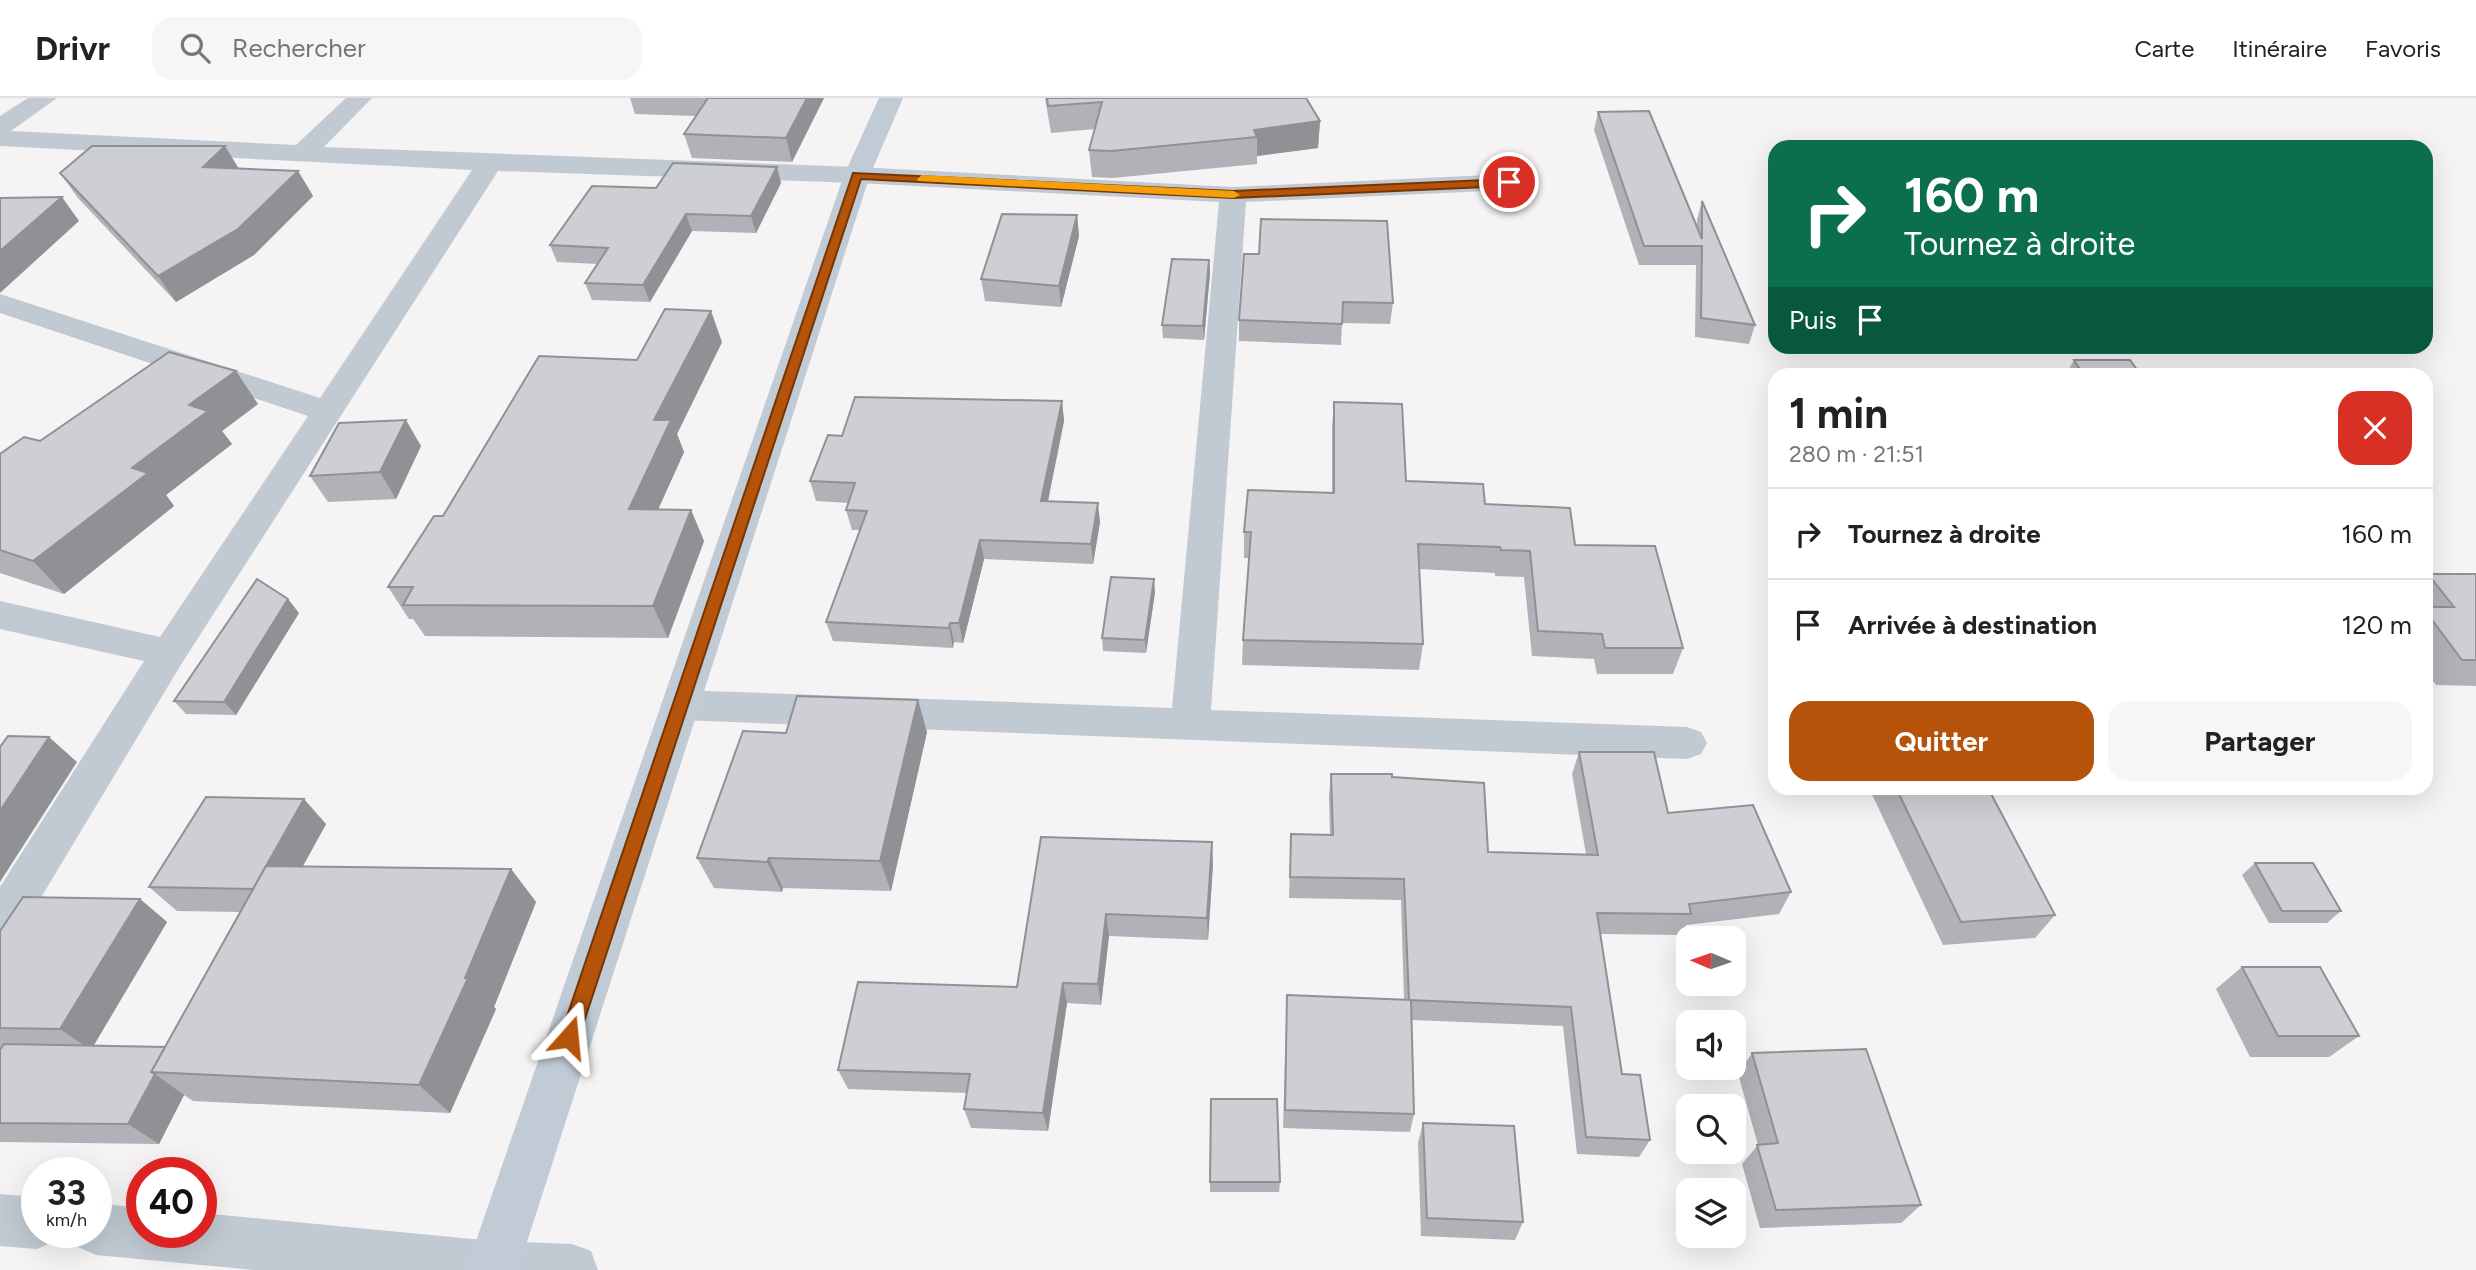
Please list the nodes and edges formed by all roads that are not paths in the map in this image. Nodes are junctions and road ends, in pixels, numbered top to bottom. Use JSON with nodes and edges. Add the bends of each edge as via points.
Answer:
{"nodes":[{"id":1,"x":45,"y":98,"type":"edge"},
{"id":2,"x":360,"y":98,"type":"edge"},
{"id":3,"x":891,"y":98,"type":"edge"},
{"id":4,"x":0,"y":127,"type":"edge"},
{"id":5,"x":0,"y":138,"type":"edge"},
{"id":6,"x":303,"y":153,"type":"junction"},
{"id":7,"x":490,"y":163,"type":"junction"},
{"id":8,"x":857,"y":175,"type":"junction"},
{"id":9,"x":1509,"y":182,"type":"dead end"},
{"id":10,"x":1233,"y":195,"type":"junction"},
{"id":11,"x":0,"y":303,"type":"edge"},
{"id":12,"x":326,"y":411,"type":"junction"},
{"id":13,"x":0,"y":615,"type":"edge"},
{"id":14,"x":169,"y":653,"type":"junction"},
{"id":15,"x":680,"y":705,"type":"junction"},
{"id":16,"x":1190,"y":722,"type":"junction"},
{"id":17,"x":1687,"y":743,"type":"dead end"},
{"id":18,"x":0,"y":925,"type":"edge"},
{"id":19,"x":0,"y":1220,"type":"edge"},
{"id":20,"x":21,"y":1222,"type":"edge"},
{"id":21,"x":112,"y":1231,"type":"edge"},
{"id":22,"x":492,"y":1268,"type":"edge"},
{"id":23,"x":572,"y":1270,"type":"edge"}],
"edges":[{"from":1,"to":4,"type":"street"},
{"from":2,"to":6,"type":"street"},
{"from":3,"to":8,"type":"street"},
{"from":5,"to":6,"type":"street"},
{"from":6,"to":7,"type":"street"},
{"from":7,"to":8,"type":"street"},
{"from":7,"to":12,"type":"street"},
{"from":8,"to":10,"type":"street"},
{"from":8,"to":15,"type":"street"},
{"from":9,"to":10,"type":"street"},
{"from":10,"to":16,"type":"street"},
{"from":11,"to":12,"type":"street"},
{"from":12,"to":14,"type":"street"},
{"from":13,"to":14,"type":"street"},
{"from":14,"to":18,"type":"street"},
{"from":15,"to":16,"type":"street"},
{"from":15,"to":22,"type":"street"},
{"from":16,"to":17,"type":"street"},
{"from":19,"to":20,"type":"street"},
{"from":21,"to":22,"type":"street"},
{"from":22,"to":23,"type":"street"}]}
